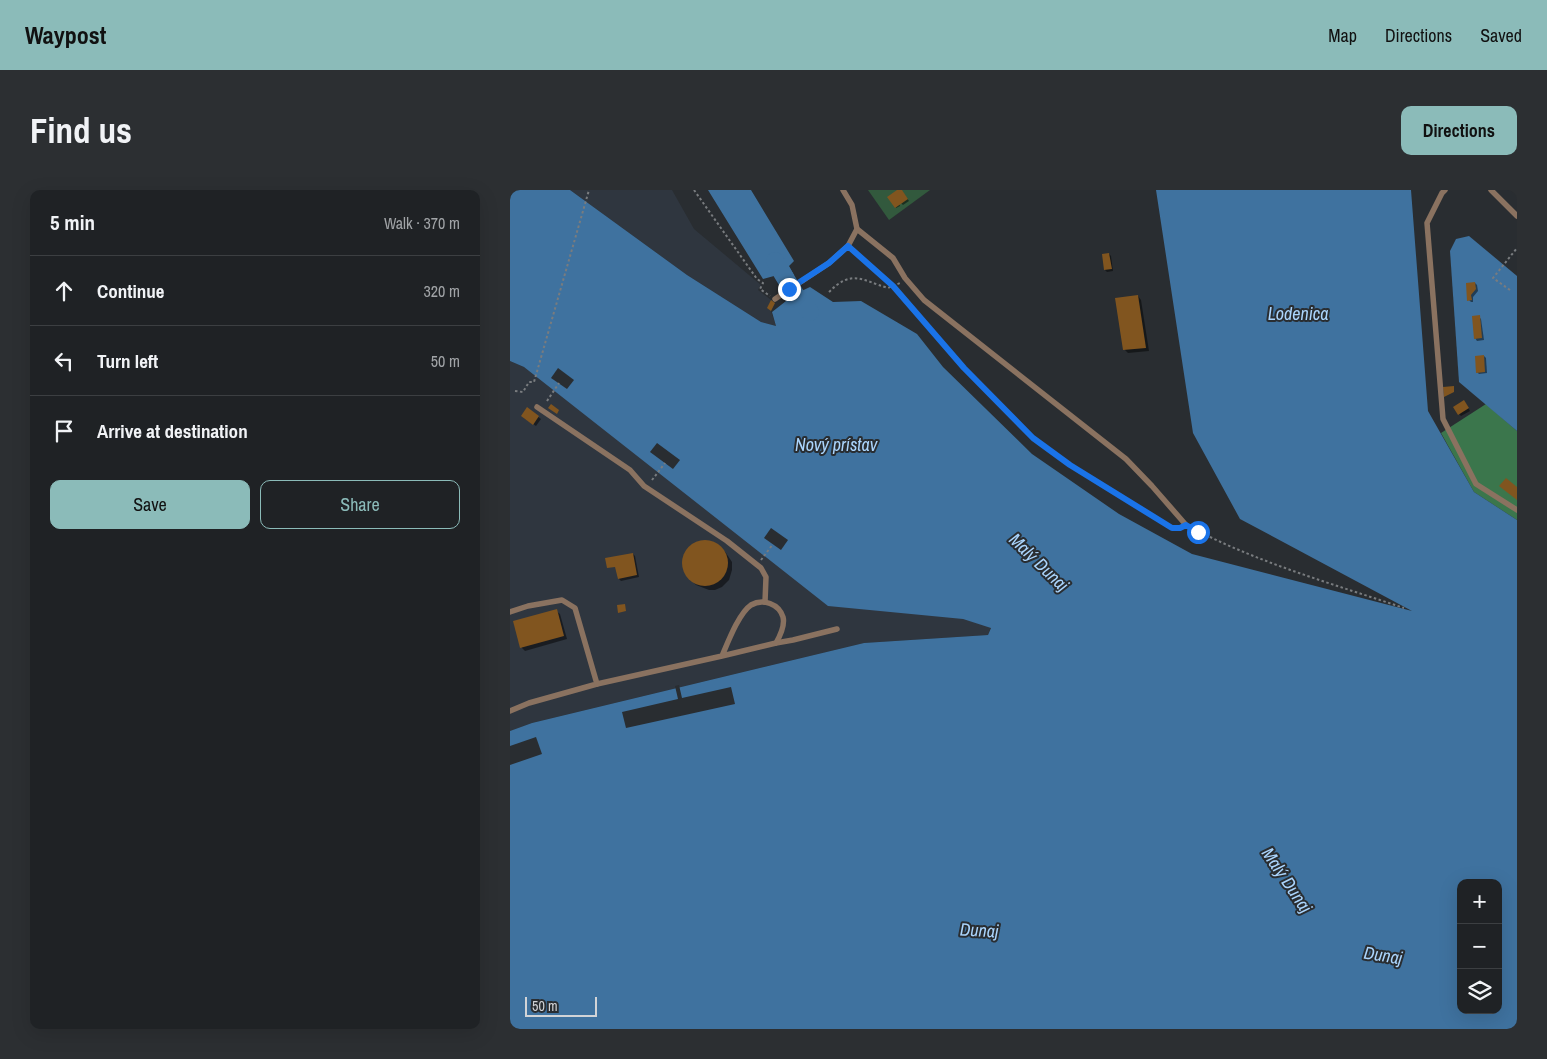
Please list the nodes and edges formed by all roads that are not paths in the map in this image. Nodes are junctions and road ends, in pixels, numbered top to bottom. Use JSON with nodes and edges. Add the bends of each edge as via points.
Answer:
{"nodes":[{"id":1,"x":843,"y":190,"type":"edge"},
{"id":2,"x":1445,"y":190,"type":"edge"},
{"id":3,"x":1491,"y":190,"type":"edge"},
{"id":4,"x":1517,"y":216,"type":"edge"},
{"id":5,"x":857,"y":229,"type":"junction"},
{"id":6,"x":775,"y":299,"type":"dead end"},
{"id":7,"x":537,"y":407,"type":"dead end"},
{"id":8,"x":1517,"y":510,"type":"edge"},
{"id":9,"x":1186,"y":525,"type":"road end"},
{"id":10,"x":765,"y":602,"type":"junction"},
{"id":11,"x":510,"y":612,"type":"edge"},
{"id":12,"x":837,"y":629,"type":"dead end"},
{"id":13,"x":776,"y":643,"type":"junction"},
{"id":14,"x":722,"y":656,"type":"junction"},
{"id":15,"x":597,"y":684,"type":"junction"},
{"id":16,"x":510,"y":711,"type":"edge"}],
"edges":[{"from":1,"to":5,"type":"lane","via":[[852,205]]},
{"from":2,"to":8,"type":"lane","via":[[1427,224],[1443,419],[1476,484]]},
{"from":3,"to":4,"type":"lane"},
{"from":5,"to":6,"type":"lane","via":[[848,246],[829,263]]},
{"from":5,"to":9,"type":"lane","via":[[893,258],[924,300],[1126,459]]},
{"from":7,"to":10,"type":"lane","via":[[630,470],[644,486],[727,541],[761,568],[766,577]]},
{"from":10,"to":13,"type":"lane","via":[[777,608],[783,618]]},
{"from":10,"to":14,"type":"lane","via":[[750,606],[742,615]]},
{"from":11,"to":15,"type":"lane","via":[[562,600],[575,608]]},
{"from":12,"to":13,"type":"lane"},
{"from":13,"to":14,"type":"lane"},
{"from":14,"to":15,"type":"lane"},
{"from":15,"to":16,"type":"lane"}]}
